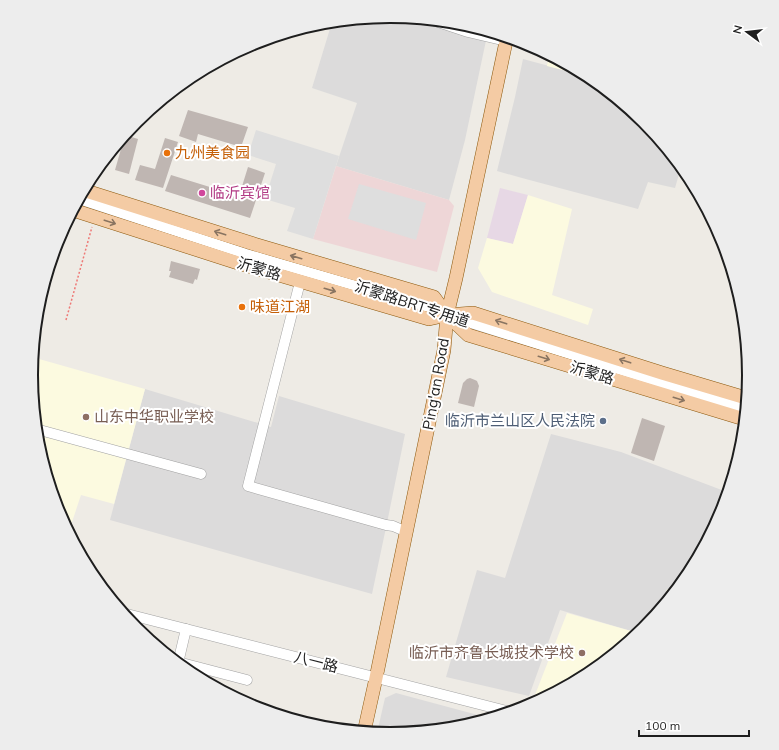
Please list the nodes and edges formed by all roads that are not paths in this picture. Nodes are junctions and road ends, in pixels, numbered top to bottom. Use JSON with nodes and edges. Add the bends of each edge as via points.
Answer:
{"nodes":[{"id":1,"x":505,"y":43,"type":"edge"},
{"id":2,"x":89,"y":192,"type":"edge"},
{"id":3,"x":84,"y":201,"type":"edge"},
{"id":4,"x":78,"y":212,"type":"edge"},
{"id":5,"x":300,"y":282,"type":"junction"},
{"id":6,"x":446,"y":315,"type":"junction"},
{"id":7,"x":741,"y":397,"type":"edge"},
{"id":8,"x":740,"y":406,"type":"edge"},
{"id":9,"x":739,"y":416,"type":"edge"},
{"id":10,"x":42,"y":431,"type":"edge"},
{"id":11,"x":200,"y":474,"type":"dead end"},
{"id":12,"x":407,"y":532,"type":"junction"},
{"id":13,"x":133,"y":616,"type":"edge"},
{"id":14,"x":186,"y":629,"type":"junction"},
{"id":15,"x":179,"y":657,"type":"edge"},
{"id":16,"x":192,"y":666,"type":"edge"},
{"id":17,"x":376,"y":678,"type":"junction"},
{"id":18,"x":247,"y":680,"type":"dead end"},
{"id":19,"x":499,"y":709,"type":"edge"},
{"id":20,"x":365,"y":726,"type":"edge"}],
"edges":[{"from":1,"to":6,"type":"main road","name":"Ping'an Road","via":[[458,270]]},
{"from":6,"to":2,"type":"main road","name":"沂蒙路","one_way":true,"via":[[434,297]]},
{"from":3,"to":6,"type":"street","name":"沂蒙路BRT专用道","via":[[246,254],[432,308]]},
{"from":4,"to":5,"type":"main road","name":"沂蒙路","one_way":true},
{"from":5,"to":6,"type":"main road","name":"沂蒙路","one_way":true,"via":[[429,319]]},
{"from":5,"to":12,"type":"street","via":[[248,486]]},
{"from":7,"to":6,"type":"main road","name":"沂蒙路","one_way":true,"via":[[473,313]]},
{"from":6,"to":8,"type":"street","name":"沂蒙路BRT专用道"},
{"from":6,"to":9,"type":"main road","name":"沂蒙路","one_way":true,"via":[[468,335]]},
{"from":6,"to":12,"type":"main road","name":"Ping'an Road","via":[[444,350]]},
{"from":10,"to":11,"type":"street"},
{"from":12,"to":17,"type":"main road","name":"Ping'an Road"},
{"from":13,"to":14,"type":"street","name":"八一路"},
{"from":14,"to":15,"type":"street"},
{"from":14,"to":17,"type":"street","name":"八一路"},
{"from":16,"to":18,"type":"street"},
{"from":17,"to":19,"type":"street","name":"八一路"},
{"from":17,"to":20,"type":"main road","name":"Ping'an Road"}]}
